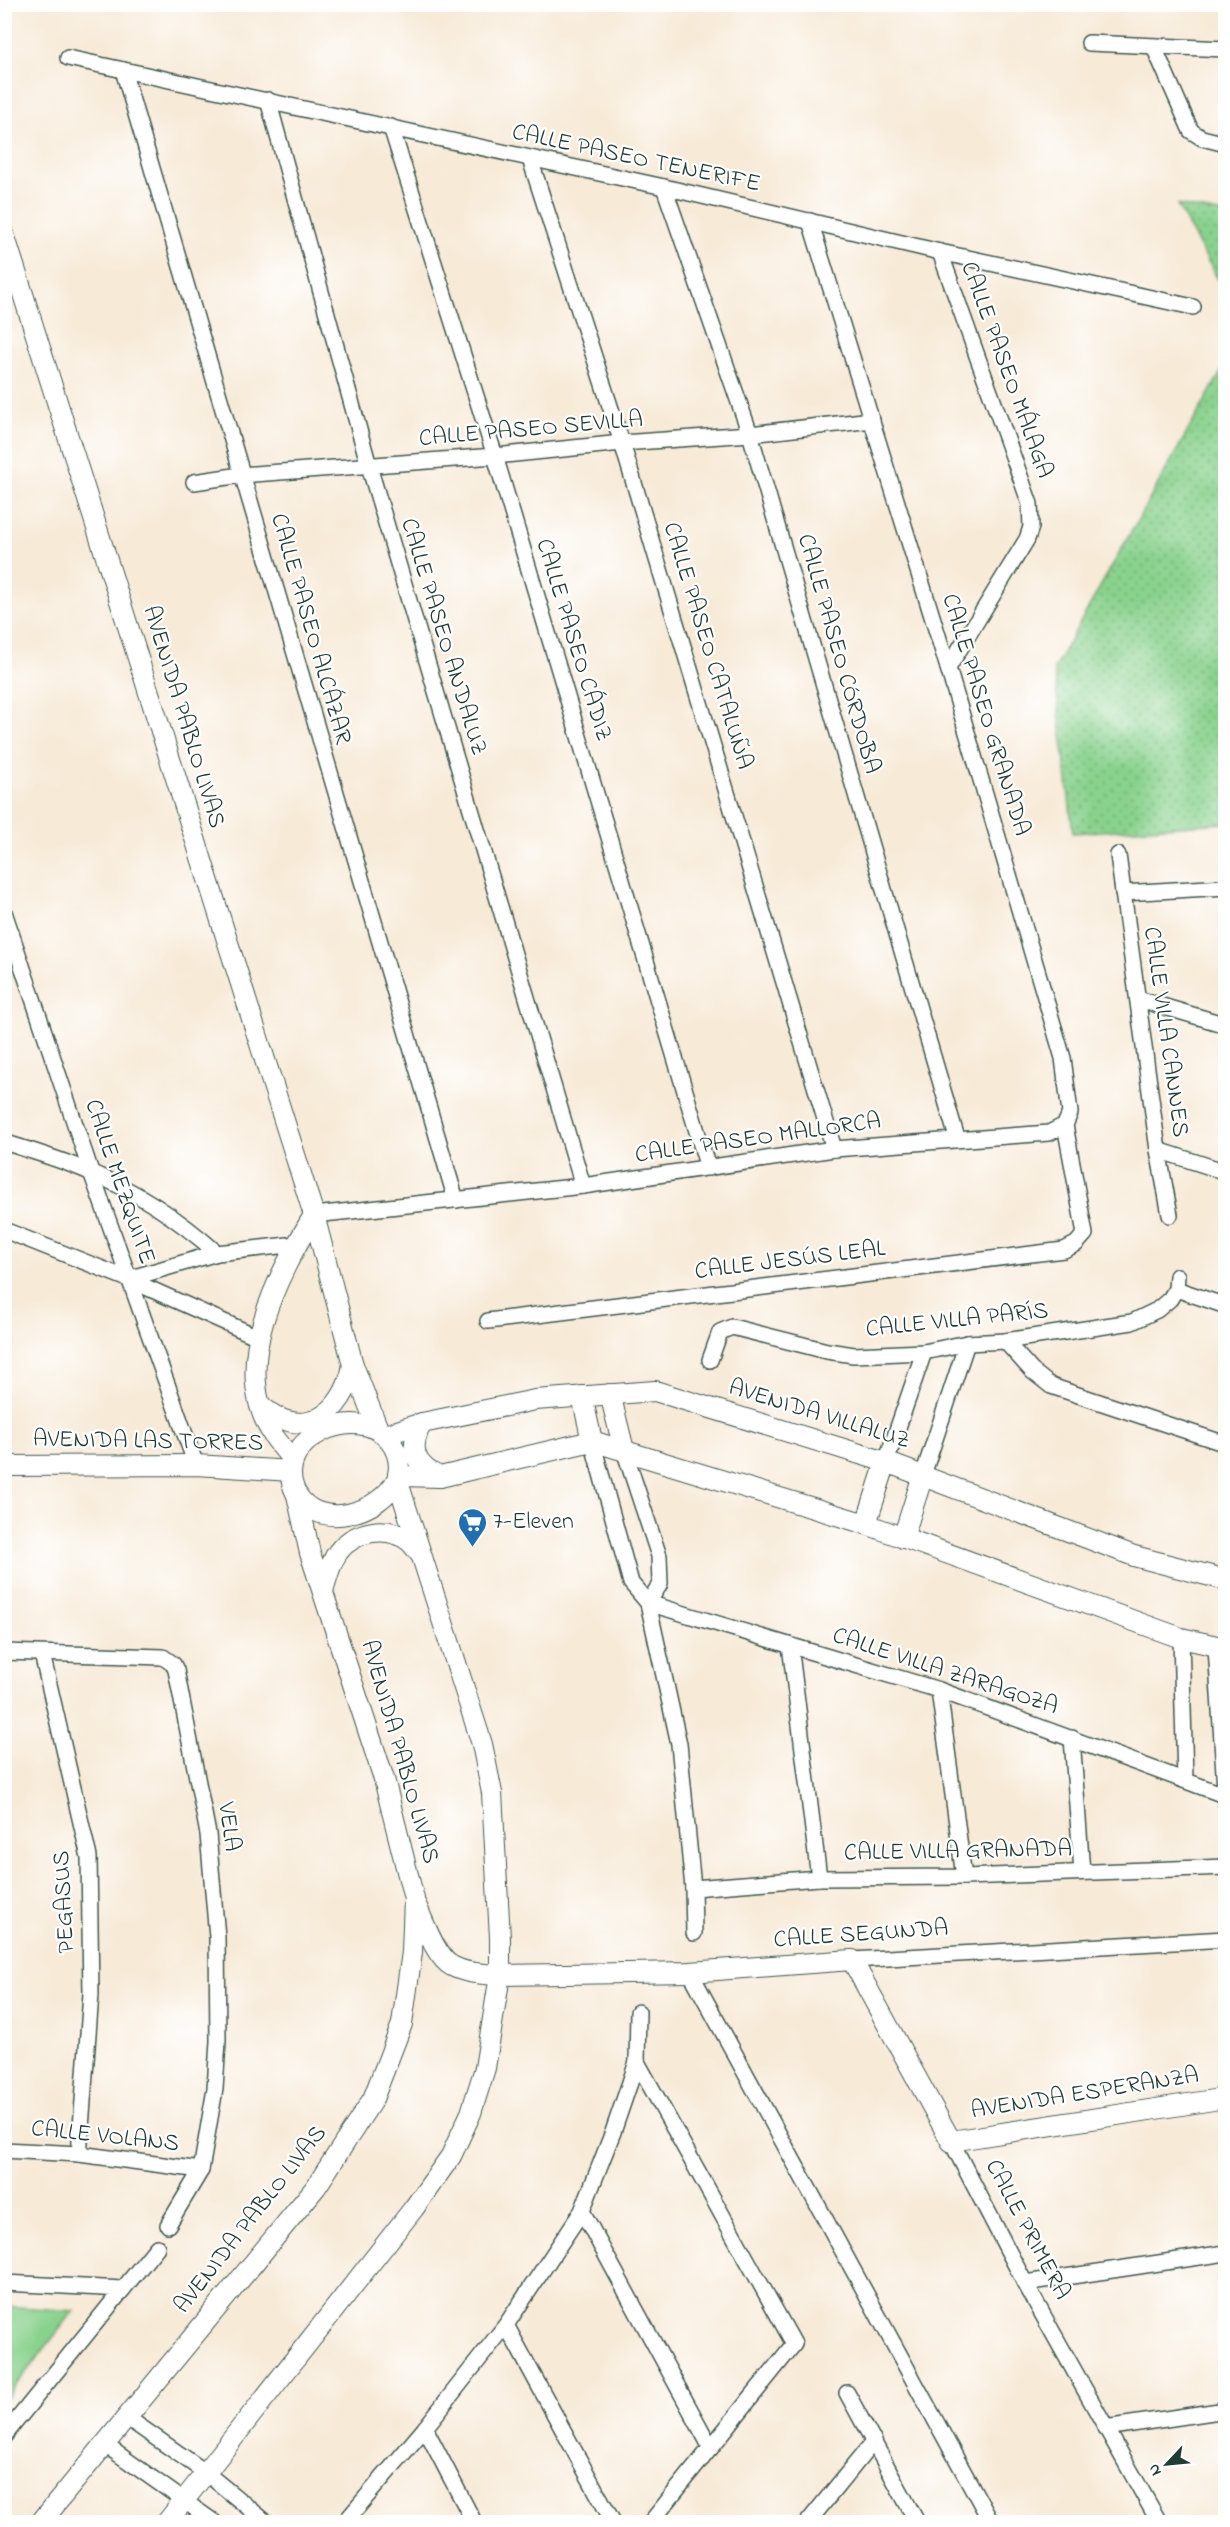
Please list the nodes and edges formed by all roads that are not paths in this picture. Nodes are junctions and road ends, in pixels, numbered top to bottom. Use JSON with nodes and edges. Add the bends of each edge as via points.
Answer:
{"nodes":[{"id":1,"x":1089,"y":43,"type":"dead end"},
{"id":2,"x":1154,"y":47,"type":"junction"},
{"id":3,"x":1226,"y":49,"type":"edge"},
{"id":4,"x":68,"y":58,"type":"dead end"},
{"id":5,"x":123,"y":70,"type":"junction"},
{"id":6,"x":268,"y":100,"type":"junction"},
{"id":7,"x":391,"y":127,"type":"junction"},
{"id":8,"x":1226,"y":144,"type":"edge"},
{"id":9,"x":530,"y":159,"type":"junction"},
{"id":10,"x":664,"y":187,"type":"junction"},
{"id":11,"x":810,"y":221,"type":"junction"},
{"id":12,"x":4,"y":234,"type":"edge"},
{"id":13,"x":940,"y":252,"type":"junction"},
{"id":14,"x":1193,"y":307,"type":"dead end"},
{"id":15,"x":872,"y":420,"type":"junction"},
{"id":16,"x":750,"y":434,"type":"junction"},
{"id":17,"x":622,"y":443,"type":"junction"},
{"id":18,"x":495,"y":456,"type":"junction"},
{"id":19,"x":369,"y":466,"type":"junction"},
{"id":20,"x":241,"y":475,"type":"junction"},
{"id":21,"x":194,"y":482,"type":"dead end"},
{"id":22,"x":948,"y":668,"type":"junction"},
{"id":23,"x":1118,"y":855,"type":"dead end"},
{"id":24,"x":1226,"y":887,"type":"edge"},
{"id":25,"x":1123,"y":893,"type":"junction"},
{"id":26,"x":4,"y":912,"type":"edge"},
{"id":27,"x":1138,"y":999,"type":"junction"},
{"id":28,"x":1226,"y":1025,"type":"edge"},
{"id":29,"x":1065,"y":1125,"type":"junction"},
{"id":30,"x":957,"y":1138,"type":"junction"},
{"id":31,"x":4,"y":1142,"type":"edge"},
{"id":32,"x":834,"y":1149,"type":"junction"},
{"id":33,"x":1158,"y":1150,"type":"junction"},
{"id":34,"x":708,"y":1168,"type":"junction"},
{"id":35,"x":91,"y":1172,"type":"junction"},
{"id":36,"x":1226,"y":1172,"type":"edge"},
{"id":37,"x":583,"y":1186,"type":"junction"},
{"id":38,"x":456,"y":1200,"type":"junction"},
{"id":39,"x":314,"y":1215,"type":"junction"},
{"id":40,"x":1170,"y":1215,"type":"dead end"},
{"id":41,"x":1085,"y":1227,"type":"joint"},
{"id":42,"x":4,"y":1230,"type":"edge"},
{"id":43,"x":297,"y":1244,"type":"junction"},
{"id":44,"x":217,"y":1253,"type":"junction"},
{"id":45,"x":128,"y":1279,"type":"junction"},
{"id":46,"x":1226,"y":1306,"type":"edge"},
{"id":47,"x":488,"y":1321,"type":"dead end"},
{"id":48,"x":260,"y":1338,"type":"junction"},
{"id":49,"x":1005,"y":1341,"type":"junction"},
{"id":50,"x":967,"y":1343,"type":"junction"},
{"id":51,"x":924,"y":1352,"type":"junction"},
{"id":52,"x":710,"y":1360,"type":"dead end"},
{"id":53,"x":353,"y":1365,"type":"junction"},
{"id":54,"x":610,"y":1394,"type":"junction"},
{"id":55,"x":582,"y":1396,"type":"junction"},
{"id":56,"x":260,"y":1405,"type":"junction"},
{"id":57,"x":422,"y":1423,"type":"junction"},
{"id":58,"x":382,"y":1432,"type":"junction"},
{"id":59,"x":592,"y":1441,"type":"junction"},
{"id":60,"x":1226,"y":1444,"type":"edge"},
{"id":61,"x":624,"y":1450,"type":"junction"},
{"id":62,"x":886,"y":1462,"type":"junction"},
{"id":63,"x":196,"y":1465,"type":"junction"},
{"id":64,"x":292,"y":1465,"type":"junction"},
{"id":65,"x":4,"y":1466,"type":"edge"},
{"id":66,"x":923,"y":1475,"type":"junction"},
{"id":67,"x":440,"y":1477,"type":"junction"},
{"id":68,"x":398,"y":1478,"type":"junction"},
{"id":69,"x":296,"y":1493,"type":"junction"},
{"id":70,"x":866,"y":1524,"type":"junction"},
{"id":71,"x":903,"y":1538,"type":"junction"},
{"id":72,"x":423,"y":1557,"type":"junction"},
{"id":73,"x":1226,"y":1580,"type":"edge"},
{"id":74,"x":323,"y":1591,"type":"junction"},
{"id":75,"x":648,"y":1603,"type":"junction"},
{"id":76,"x":1181,"y":1638,"type":"junction"},
{"id":77,"x":790,"y":1645,"type":"junction"},
{"id":78,"x":1221,"y":1648,"type":"edge"},
{"id":79,"x":4,"y":1652,"type":"edge"},
{"id":80,"x":42,"y":1654,"type":"junction"},
{"id":81,"x":939,"y":1690,"type":"junction"},
{"id":82,"x":1072,"y":1738,"type":"junction"},
{"id":83,"x":1185,"y":1779,"type":"junction"},
{"id":84,"x":1225,"y":1800,"type":"edge"},
{"id":85,"x":1226,"y":1867,"type":"edge"},
{"id":86,"x":1082,"y":1872,"type":"junction"},
{"id":87,"x":964,"y":1876,"type":"junction"},
{"id":88,"x":819,"y":1878,"type":"junction"},
{"id":89,"x":693,"y":1888,"type":"junction"},
{"id":90,"x":414,"y":1899,"type":"junction"},
{"id":91,"x":694,"y":1932,"type":"dead end"},
{"id":92,"x":1226,"y":1939,"type":"edge"},
{"id":93,"x":852,"y":1960,"type":"junction"},
{"id":94,"x":690,"y":1972,"type":"junction"},
{"id":95,"x":500,"y":1975,"type":"junction"},
{"id":96,"x":638,"y":2012,"type":"dead end"},
{"id":97,"x":637,"y":2062,"type":"junction"},
{"id":98,"x":1226,"y":2098,"type":"edge"},
{"id":99,"x":951,"y":2141,"type":"junction"},
{"id":100,"x":4,"y":2150,"type":"edge"},
{"id":101,"x":79,"y":2154,"type":"junction"},
{"id":102,"x":201,"y":2170,"type":"junction"},
{"id":103,"x":582,"y":2211,"type":"junction"},
{"id":104,"x":168,"y":2225,"type":"dead end"},
{"id":105,"x":156,"y":2247,"type":"dead end"},
{"id":106,"x":1226,"y":2253,"type":"edge"},
{"id":107,"x":4,"y":2283,"type":"edge"},
{"id":108,"x":1025,"y":2283,"type":"junction"},
{"id":109,"x":123,"y":2289,"type":"junction"},
{"id":110,"x":506,"y":2325,"type":"junction"},
{"id":111,"x":847,"y":2393,"type":"dead end"},
{"id":112,"x":1226,"y":2410,"type":"edge"},
{"id":113,"x":126,"y":2417,"type":"junction"},
{"id":114,"x":425,"y":2428,"type":"junction"},
{"id":115,"x":1105,"y":2428,"type":"junction"},
{"id":116,"x":4,"y":2436,"type":"edge"},
{"id":117,"x":874,"y":2441,"type":"junction"},
{"id":118,"x":104,"y":2444,"type":"junction"},
{"id":119,"x":711,"y":2448,"type":"junction"},
{"id":120,"x":206,"y":2472,"type":"junction"},
{"id":121,"x":183,"y":2502,"type":"junction"},
{"id":122,"x":249,"y":2517,"type":"edge"},
{"id":123,"x":41,"y":2523,"type":"edge"},
{"id":124,"x":167,"y":2523,"type":"edge"},
{"id":125,"x":214,"y":2523,"type":"edge"},
{"id":126,"x":266,"y":2523,"type":"edge"},
{"id":127,"x":345,"y":2523,"type":"edge"},
{"id":128,"x":474,"y":2523,"type":"edge"},
{"id":129,"x":613,"y":2523,"type":"edge"},
{"id":130,"x":651,"y":2523,"type":"edge"},
{"id":131,"x":808,"y":2523,"type":"edge"},
{"id":132,"x":917,"y":2523,"type":"edge"},
{"id":133,"x":991,"y":2523,"type":"edge"},
{"id":134,"x":1159,"y":2523,"type":"edge"}],
"edges":[{"from":1,"to":2,"type":"street"},
{"from":2,"to":3,"type":"street"},
{"from":2,"to":8,"type":"street","via":[[1191,131]]},
{"from":4,"to":5,"type":"street","name":"CALLE PASEO TENERIFE"},
{"from":5,"to":6,"type":"street","name":"CALLE PASEO TENERIFE"},
{"from":5,"to":20,"type":"street","name":"CALLE PASEO ALCÁZAR"},
{"from":6,"to":7,"type":"street","name":"CALLE PASEO TENERIFE"},
{"from":6,"to":19,"type":"street","name":"CALLE PASEO ANDALUZ"},
{"from":7,"to":9,"type":"street","name":"CALLE PASEO TENERIFE"},
{"from":7,"to":18,"type":"street","name":"CALLE PASEO CÁDIZ"},
{"from":9,"to":10,"type":"street","name":"CALLE PASEO TENERIFE"},
{"from":9,"to":17,"type":"street","name":"CALLE PASEO CATALUÑA"},
{"from":10,"to":11,"type":"street","name":"CALLE PASEO TENERIFE"},
{"from":10,"to":16,"type":"street","name":"CALLE PASEO CÓRDOBA"},
{"from":11,"to":13,"type":"street","name":"CALLE PASEO TENERIFE"},
{"from":11,"to":15,"type":"street","name":"CALLE PASEO GRANADA"},
{"from":12,"to":39,"type":"street","name":"AVENIDA PABLO LIVAS"},
{"from":13,"to":14,"type":"street","name":"CALLE PASEO TENERIFE"},
{"from":13,"to":22,"type":"street","name":"CALLE PASEO MÁLAGA","via":[[1030,504],[1031,527]]},
{"from":15,"to":16,"type":"street","name":"CALLE PASEO SEVILLA"},
{"from":15,"to":22,"type":"street","name":"CALLE PASEO GRANADA"},
{"from":16,"to":17,"type":"street","name":"CALLE PASEO SEVILLA"},
{"from":16,"to":30,"type":"street","name":"CALLE PASEO CÓRDOBA"},
{"from":17,"to":18,"type":"street","name":"CALLE PASEO SEVILLA"},
{"from":17,"to":32,"type":"street","name":"CALLE PASEO CATALUÑA"},
{"from":18,"to":19,"type":"street","name":"CALLE PASEO SEVILLA"},
{"from":18,"to":34,"type":"street","name":"CALLE PASEO CÁDIZ"},
{"from":19,"to":20,"type":"street","name":"CALLE PASEO SEVILLA"},
{"from":19,"to":37,"type":"street","name":"CALLE PASEO ANDALUZ"},
{"from":20,"to":21,"type":"street","name":"CALLE PASEO SEVILLA"},
{"from":20,"to":38,"type":"street","name":"CALLE PASEO ALCÁZAR"},
{"from":22,"to":29,"type":"street","name":"CALLE PASEO GRANADA","via":[[1063,1058],[1070,1113]]},
{"from":23,"to":25,"type":"street","name":"CALLE VILLA CANNES"},
{"from":24,"to":25,"type":"street"},
{"from":25,"to":27,"type":"street","name":"CALLE VILLA CANNES"},
{"from":26,"to":35,"type":"street","name":"CALLE MEZQUITE"},
{"from":27,"to":28,"type":"street"},
{"from":27,"to":33,"type":"street","name":"CALLE VILLA CANNES"},
{"from":29,"to":30,"type":"street","name":"CALLE PASEO MALLORCA","via":[[1049,1133]]},
{"from":29,"to":41,"type":"street","name":"CALLE PASEO GRANADA"},
{"from":30,"to":32,"type":"street","name":"CALLE PASEO MALLORCA"},
{"from":31,"to":35,"type":"street"},
{"from":32,"to":34,"type":"street","name":"CALLE PASEO MALLORCA"},
{"from":33,"to":36,"type":"street"},
{"from":33,"to":40,"type":"street","name":"CALLE VILLA CANNES"},
{"from":34,"to":37,"type":"street","name":"CALLE PASEO MALLORCA"},
{"from":35,"to":44,"type":"street","via":[[149,1202]]},
{"from":35,"to":45,"type":"street","name":"CALLE MEZQUITE"},
{"from":37,"to":38,"type":"street","name":"CALLE PASEO MALLORCA"},
{"from":38,"to":39,"type":"street","name":"CALLE PASEO MALLORCA"},
{"from":39,"to":43,"type":"street"},
{"from":39,"to":53,"type":"street","name":"AVENIDA PABLO LIVAS"},
{"from":41,"to":47,"type":"street","name":"CALLE JESÚS LEAL","via":[[1082,1239],[1064,1250]]},
{"from":42,"to":45,"type":"street"},
{"from":43,"to":44,"type":"street"},
{"from":43,"to":48,"type":"street","via":[[275,1289]]},
{"from":44,"to":45,"type":"street"},
{"from":45,"to":48,"type":"street"},
{"from":45,"to":63,"type":"street","name":"CALLE MEZQUITE"},
{"from":46,"to":49,"type":"street","name":"CALLE VILLA PARÍS","via":[[1177,1282],[1157,1310],[1132,1322]]},
{"from":48,"to":56,"type":"street","via":[[255,1367]]},
{"from":49,"to":50,"type":"street","name":"CALLE VILLA PARÍS"},
{"from":49,"to":60,"type":"street","via":[[1051,1386]]},
{"from":50,"to":51,"type":"street","name":"CALLE VILLA PARÍS"},
{"from":50,"to":66,"type":"street"},
{"from":51,"to":52,"type":"street","name":"CALLE VILLA PARÍS","via":[[827,1351],[732,1327],[720,1332]]},
{"from":51,"to":62,"type":"street"},
{"from":53,"to":56,"type":"street","via":[[346,1391],[325,1415],[296,1424],[271,1415]]},
{"from":53,"to":58,"type":"street","name":"AVENIDA PABLO LIVAS"},
{"from":54,"to":55,"type":"street","name":"AVENIDA VILLALUZ"},
{"from":54,"to":61,"type":"street"},
{"from":54,"to":62,"type":"street","name":"AVENIDA VILLALUZ","via":[[655,1391]]},
{"from":55,"to":57,"type":"street","name":"AVENIDA VILLALUZ","via":[[534,1400]]},
{"from":55,"to":59,"type":"street"},
{"from":56,"to":64,"type":"street","via":[[272,1434]]},
{"from":57,"to":58,"type":"street","name":"AVENIDA VILLALUZ"},
{"from":57,"to":67,"type":"street","via":[[414,1447],[417,1459],[425,1470]]},
{"from":58,"to":64,"type":"street","via":[[357,1423],[313,1435],[304,1441]]},
{"from":58,"to":68,"type":"street","via":[[397,1454]]},
{"from":59,"to":61,"type":"street"},
{"from":59,"to":67,"type":"street"},
{"from":59,"to":75,"type":"street","via":[[631,1583]]},
{"from":61,"to":70,"type":"street"},
{"from":61,"to":75,"type":"street","via":[[659,1556],[660,1584]]},
{"from":62,"to":66,"type":"street","name":"AVENIDA VILLALUZ"},
{"from":62,"to":70,"type":"street"},
{"from":63,"to":64,"type":"street","name":"AVENIDA LAS TORRES"},
{"from":63,"to":65,"type":"street","name":"AVENIDA LAS TORRES"},
{"from":64,"to":69,"type":"street"},
{"from":66,"to":71,"type":"street"},
{"from":66,"to":73,"type":"street","name":"AVENIDA VILLALUZ","via":[[1134,1556]]},
{"from":67,"to":68,"type":"street"},
{"from":68,"to":69,"type":"street","via":[[392,1491],[372,1506],[338,1516],[314,1510]]},
{"from":68,"to":72,"type":"street"},
{"from":69,"to":74,"type":"street","name":"AVENIDA PABLO LIVAS"},
{"from":70,"to":71,"type":"street"},
{"from":71,"to":76,"type":"street"},
{"from":72,"to":74,"type":"street","via":[[409,1541],[397,1535],[370,1531],[337,1553]]},
{"from":72,"to":95,"type":"street","via":[[482,1744],[492,1793]]},
{"from":74,"to":90,"type":"street","name":"AVENIDA PABLO LIVAS","via":[[384,1779]]},
{"from":75,"to":77,"type":"street","name":"CALLE VILLA ZARAGOZA"},
{"from":75,"to":89,"type":"street","via":[[679,1744]]},
{"from":76,"to":78,"type":"street"},
{"from":76,"to":83,"type":"street"},
{"from":77,"to":81,"type":"street","name":"CALLE VILLA ZARAGOZA"},
{"from":77,"to":88,"type":"street"},
{"from":78,"to":84,"type":"street"},
{"from":79,"to":80,"type":"street","name":"VELA"},
{"from":80,"to":101,"type":"street","name":"PEGASUS","via":[[89,1857],[91,1994]]},
{"from":80,"to":102,"type":"street","name":"VELA","via":[[163,1657],[176,1670],[208,1834],[217,1937],[215,2089]]},
{"from":81,"to":82,"type":"street","name":"CALLE VILLA ZARAGOZA"},
{"from":81,"to":87,"type":"street"},
{"from":82,"to":83,"type":"street","name":"CALLE VILLA ZARAGOZA"},
{"from":82,"to":86,"type":"street"},
{"from":83,"to":84,"type":"street","name":"CALLE VILLA ZARAGOZA"},
{"from":85,"to":86,"type":"street","name":"CALLE VILLA GRANADA"},
{"from":86,"to":87,"type":"street","name":"CALLE VILLA GRANADA"},
{"from":87,"to":88,"type":"street","name":"CALLE VILLA GRANADA"},
{"from":88,"to":89,"type":"street","name":"CALLE VILLA GRANADA"},
{"from":89,"to":91,"type":"street"},
{"from":90,"to":95,"type":"street","name":"CALLE SEGUNDA","via":[[435,1946],[450,1966]]},
{"from":90,"to":113,"type":"street","name":"AVENIDA PABLO LIVAS","via":[[412,1952],[402,2024],[374,2099],[316,2187]]},
{"from":92,"to":93,"type":"street","name":"CALLE SEGUNDA"},
{"from":93,"to":94,"type":"street","name":"CALLE SEGUNDA"},
{"from":93,"to":99,"type":"street","name":"CALLE PRIMERA"},
{"from":94,"to":95,"type":"street","name":"CALLE SEGUNDA"},
{"from":94,"to":133,"type":"street"},
{"from":95,"to":120,"type":"street","via":[[485,2067],[471,2113],[451,2156]]},
{"from":96,"to":97,"type":"street"},
{"from":97,"to":103,"type":"street"},
{"from":97,"to":119,"type":"street","via":[[794,2344]]},
{"from":98,"to":99,"type":"street","name":"AVENIDA ESPERANZA"},
{"from":99,"to":108,"type":"street","name":"CALLE PRIMERA"},
{"from":100,"to":101,"type":"street","name":"CALLE VOLANS"},
{"from":101,"to":102,"type":"street","name":"CALLE VOLANS"},
{"from":102,"to":104,"type":"street"},
{"from":103,"to":110,"type":"street"},
{"from":103,"to":119,"type":"street"},
{"from":105,"to":109,"type":"street"},
{"from":106,"to":108,"type":"street"},
{"from":107,"to":109,"type":"street"},
{"from":108,"to":115,"type":"street","name":"CALLE PRIMERA"},
{"from":109,"to":116,"type":"street"},
{"from":110,"to":114,"type":"street"},
{"from":110,"to":129,"type":"street"},
{"from":111,"to":117,"type":"street"},
{"from":112,"to":115,"type":"street"},
{"from":113,"to":118,"type":"street","name":"AVENIDA PABLO LIVAS"},
{"from":113,"to":120,"type":"street"},
{"from":114,"to":127,"type":"street"},
{"from":114,"to":128,"type":"street"},
{"from":115,"to":134,"type":"street","name":"CALLE PRIMERA"},
{"from":117,"to":131,"type":"street"},
{"from":117,"to":132,"type":"street"},
{"from":118,"to":121,"type":"street"},
{"from":118,"to":123,"type":"street","name":"AVENIDA PABLO LIVAS"},
{"from":119,"to":130,"type":"street"},
{"from":120,"to":121,"type":"street"},
{"from":120,"to":122,"type":"street"},
{"from":121,"to":124,"type":"street"},
{"from":121,"to":125,"type":"street"},
{"from":122,"to":126,"type":"street"}]}
